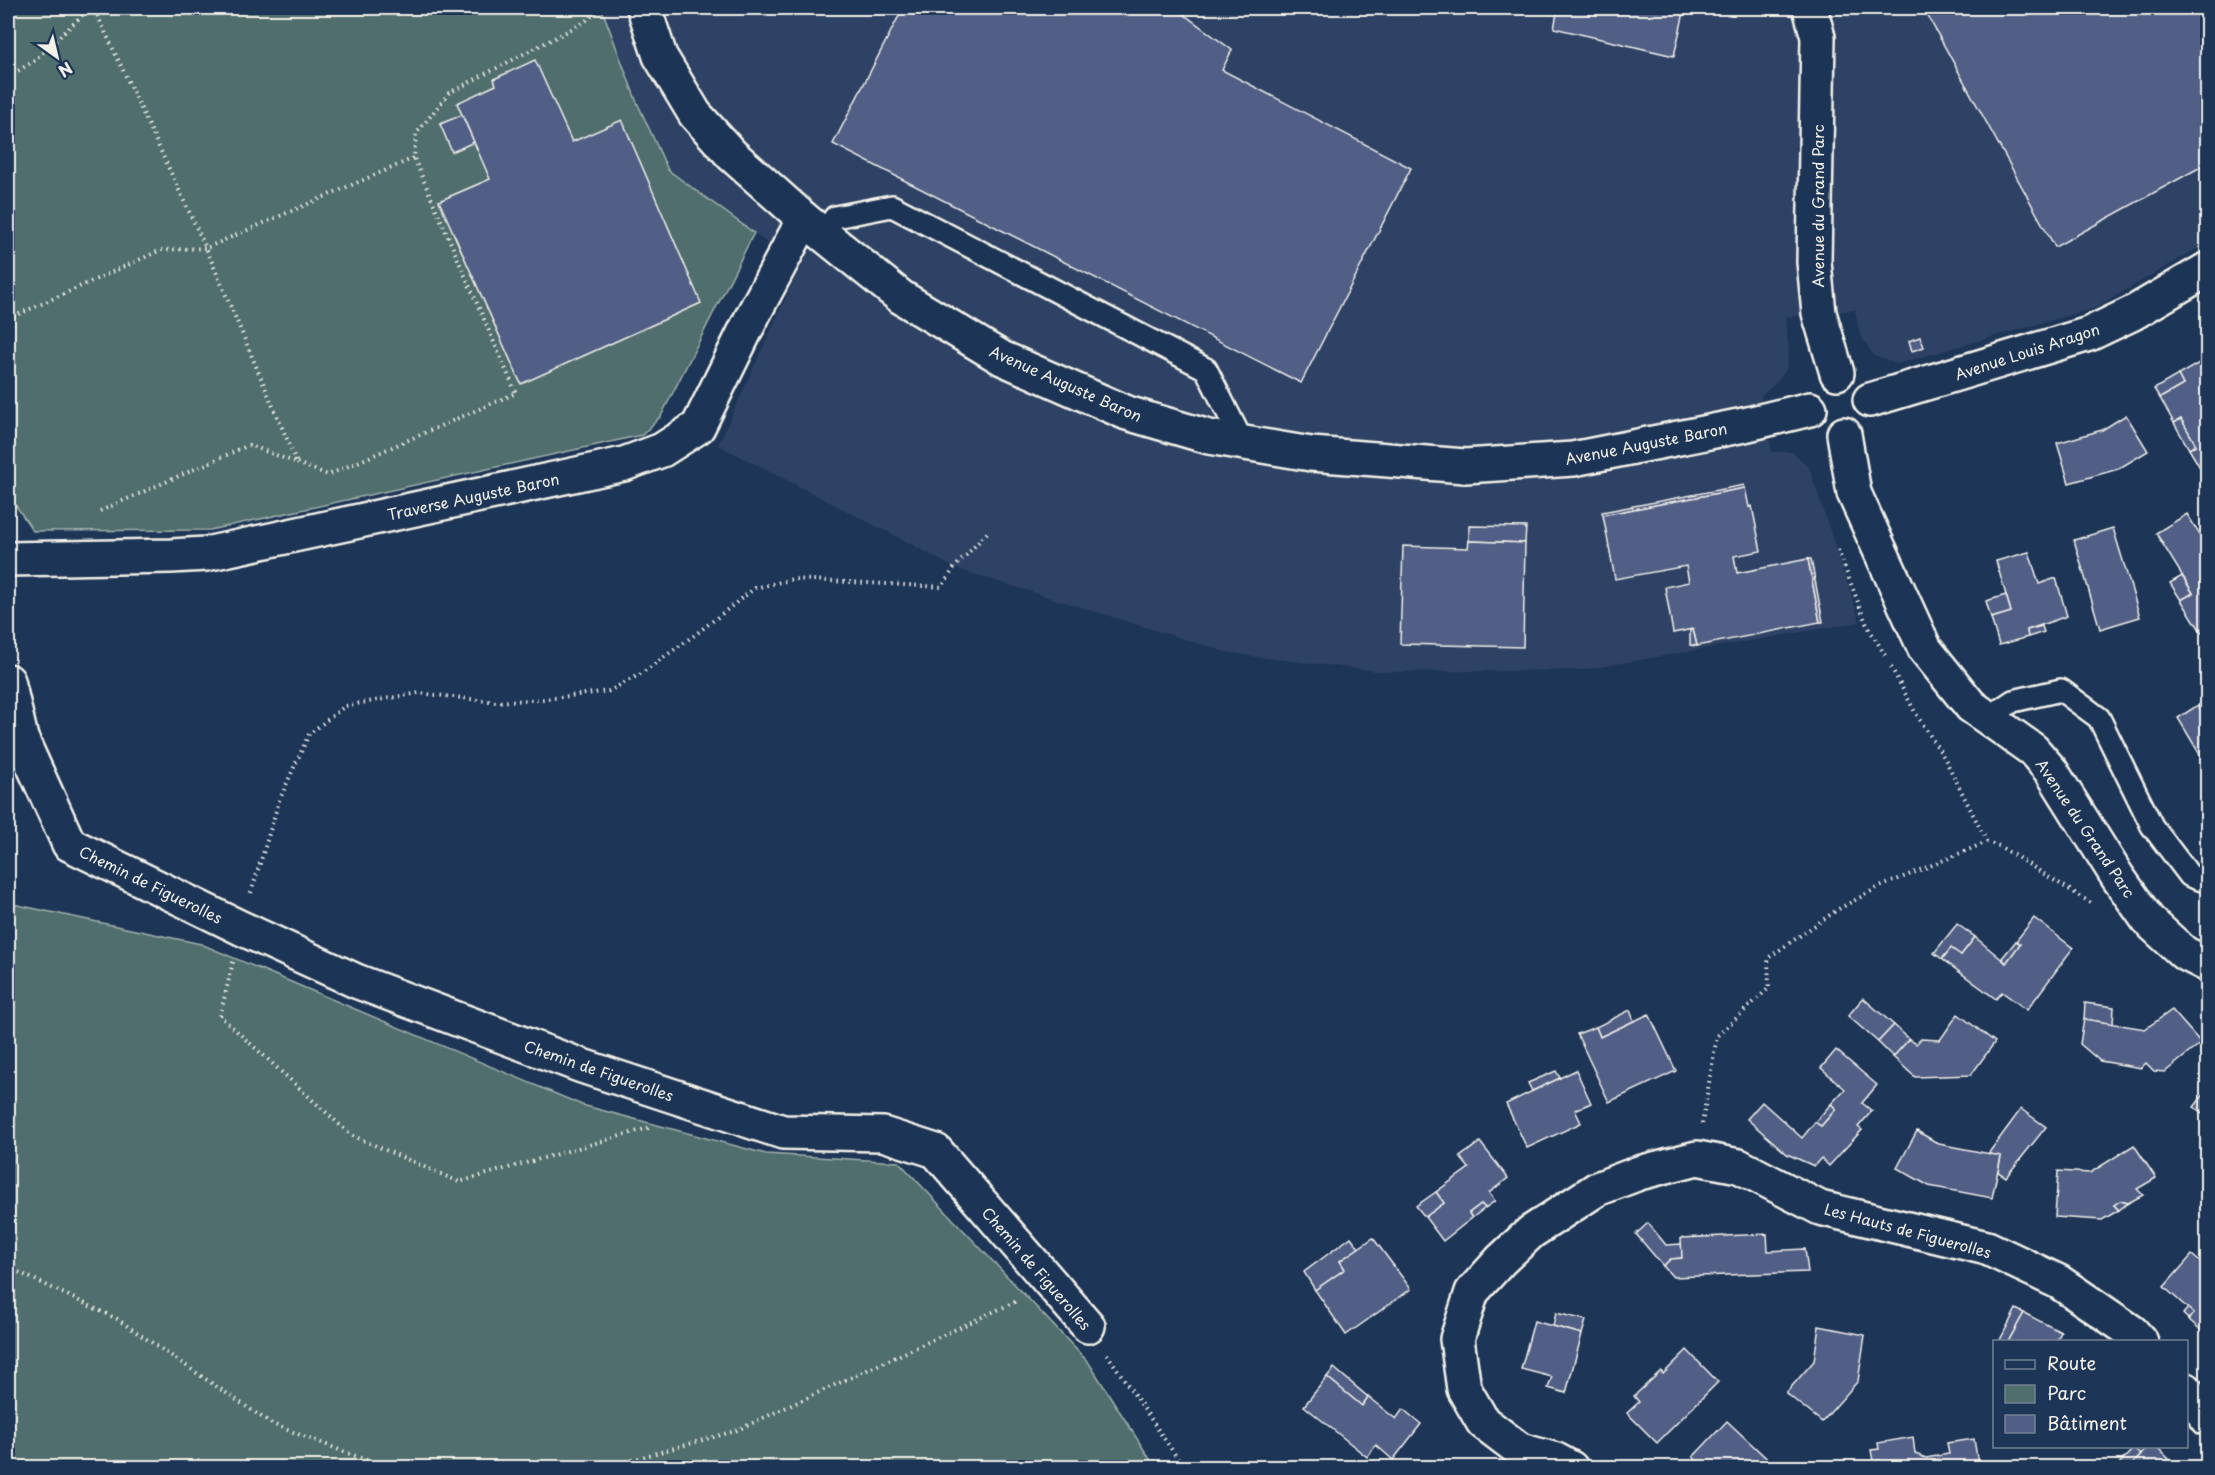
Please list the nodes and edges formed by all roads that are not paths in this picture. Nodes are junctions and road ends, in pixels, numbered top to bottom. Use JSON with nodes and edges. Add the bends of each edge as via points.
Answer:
{"nodes":[{"id":1,"x":644,"y":8,"type":"edge"},
{"id":2,"x":1833,"y":8,"type":"edge"},
{"id":3,"x":1814,"y":22,"type":"edge"},
{"id":4,"x":813,"y":226,"type":"junction"},
{"id":5,"x":2208,"y":269,"type":"edge"},
{"id":6,"x":1837,"y":373,"type":"junction"},
{"id":7,"x":1870,"y":400,"type":"junction"},
{"id":8,"x":1809,"y":409,"type":"junction"},
{"id":9,"x":1844,"y":434,"type":"junction"},
{"id":10,"x":1243,"y":443,"type":"junction"},
{"id":11,"x":8,"y":559,"type":"edge"},
{"id":12,"x":8,"y":681,"type":"edge"},
{"id":13,"x":1988,"y":718,"type":"junction"},
{"id":14,"x":14,"y":743,"type":"edge"},
{"id":15,"x":2208,"y":882,"type":"edge"},
{"id":16,"x":2208,"y":965,"type":"edge"},
{"id":17,"x":1088,"y":1326,"type":"road end"},
{"id":18,"x":2140,"y":1340,"type":"edge"},
{"id":19,"x":2188,"y":1391,"type":"edge"},
{"id":20,"x":2208,"y":1419,"type":"edge"},
{"id":21,"x":1570,"y":1467,"type":"edge"}],
"edges":[{"from":1,"to":4,"type":"street","name":"Avenue Auguste Baron","via":[[660,56],[694,114],[732,155]]},
{"from":2,"to":3,"type":"street","name":"Avenue du Grand Parc"},
{"from":3,"to":6,"type":"street","name":"Avenue du Grand Parc","via":[[1815,262],[1819,313]]},
{"from":4,"to":10,"type":"street","name":"Avenue Auguste Baron","via":[[902,297],[1002,358],[1127,413]]},
{"from":4,"to":10,"type":"lane","via":[[836,217],[892,206],[1206,369]]},
{"from":4,"to":11,"type":"street","name":"Traverse Auguste Baron","via":[[754,313],[698,427],[662,450],[624,464],[206,554]]},
{"from":5,"to":7,"type":"street","name":"Avenue Louis Aragon","via":[[2089,334]]},
{"from":6,"to":7,"type":"street","via":[[1859,380]]},
{"from":6,"to":8,"type":"street","via":[[1813,388]]},
{"from":7,"to":9,"type":"street","via":[[1864,421]]},
{"from":8,"to":9,"type":"street","via":[[1821,428]]},
{"from":8,"to":10,"type":"street","name":"Avenue Auguste Baron","via":[[1573,459],[1465,466],[1311,454]]},
{"from":9,"to":13,"type":"street","name":"Avenue du Grand Parc","via":[[1854,493],[1925,650],[1971,706]]},
{"from":12,"to":14,"type":"street","name":"Chemin de Figuerolles"},
{"from":13,"to":15,"type":"lane","via":[[2013,701],[2061,690],[2098,718],[2152,826],[2190,876]]},
{"from":13,"to":16,"type":"street","name":"Avenue du Grand Parc","via":[[2033,750],[2052,772],[2148,920],[2184,953]]},
{"from":14,"to":17,"type":"street","name":"Chemin de Figuerolles","via":[[69,844],[356,981],[582,1066],[783,1132],[883,1134],[936,1151]]},
{"from":18,"to":21,"type":"street","name":"Les Hauts de Figuerolles","via":[[2059,1282],[1988,1248],[1820,1208],[1739,1166],[1697,1158],[1597,1189],[1532,1232],[1472,1292],[1457,1339],[1464,1389],[1483,1422],[1520,1450]]},
{"from":19,"to":20,"type":"street"}]}
